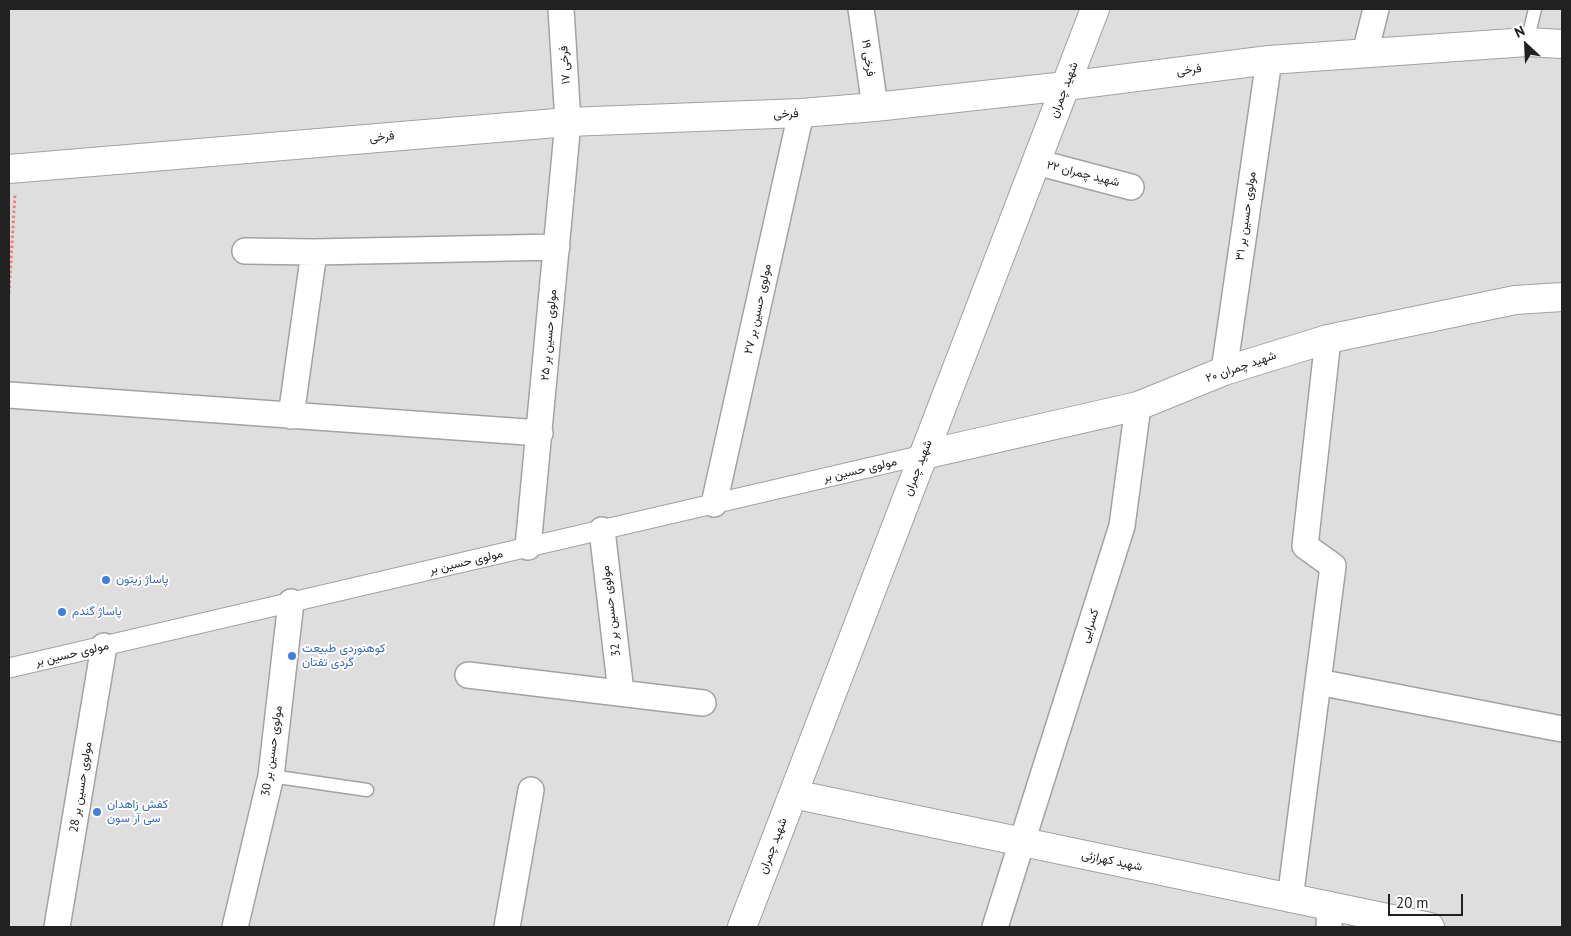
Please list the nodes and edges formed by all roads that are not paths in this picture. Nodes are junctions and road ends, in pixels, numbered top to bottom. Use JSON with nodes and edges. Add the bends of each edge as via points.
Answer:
{"nodes":[{"id":1,"x":561,"y":9,"type":"edge"},
{"id":2,"x":861,"y":9,"type":"edge"},
{"id":3,"x":1095,"y":9,"type":"edge"},
{"id":4,"x":1376,"y":9,"type":"edge"},
{"id":5,"x":1535,"y":9,"type":"edge"},
{"id":6,"x":1527,"y":42,"type":"junction"},
{"id":7,"x":1562,"y":44,"type":"edge"},
{"id":8,"x":1365,"y":53,"type":"junction"},
{"id":9,"x":1269,"y":60,"type":"junction"},
{"id":10,"x":1066,"y":86,"type":"junction"},
{"id":11,"x":875,"y":107,"type":"junction"},
{"id":12,"x":801,"y":113,"type":"junction"},
{"id":13,"x":568,"y":122,"type":"junction"},
{"id":14,"x":1036,"y":162,"type":"junction"},
{"id":15,"x":12,"y":168,"type":"edge"},
{"id":16,"x":1131,"y":187,"type":"dead end"},
{"id":17,"x":557,"y":247,"type":"junction"},
{"id":18,"x":245,"y":251,"type":"dead end"},
{"id":19,"x":314,"y":252,"type":"junction"},
{"id":20,"x":1562,"y":298,"type":"edge"},
{"id":21,"x":1328,"y":339,"type":"junction"},
{"id":22,"x":1224,"y":372,"type":"junction"},
{"id":23,"x":9,"y":395,"type":"edge"},
{"id":24,"x":1138,"y":406,"type":"junction"},
{"id":25,"x":291,"y":416,"type":"junction"},
{"id":26,"x":540,"y":433,"type":"junction"},
{"id":27,"x":923,"y":455,"type":"junction"},
{"id":28,"x":714,"y":504,"type":"junction"},
{"id":29,"x":602,"y":530,"type":"junction"},
{"id":30,"x":528,"y":547,"type":"junction"},
{"id":31,"x":291,"y":602,"type":"junction"},
{"id":32,"x":104,"y":646,"type":"junction"},
{"id":33,"x":9,"y":668,"type":"edge"},
{"id":34,"x":468,"y":675,"type":"dead end"},
{"id":35,"x":1318,"y":682,"type":"junction"},
{"id":36,"x":621,"y":692,"type":"junction"},
{"id":37,"x":703,"y":703,"type":"dead end"},
{"id":38,"x":1562,"y":729,"type":"edge"},
{"id":39,"x":271,"y":776,"type":"junction"},
{"id":40,"x":367,"y":790,"type":"dead end"},
{"id":41,"x":531,"y":790,"type":"dead end"},
{"id":42,"x":793,"y":794,"type":"junction"},
{"id":43,"x":1022,"y":842,"type":"junction"},
{"id":44,"x":1290,"y":899,"type":"junction"},
{"id":45,"x":1330,"y":917,"type":"edge"},
{"id":46,"x":57,"y":927,"type":"edge"},
{"id":47,"x":235,"y":927,"type":"edge"},
{"id":48,"x":507,"y":927,"type":"edge"},
{"id":49,"x":742,"y":927,"type":"edge"},
{"id":50,"x":995,"y":927,"type":"edge"},
{"id":51,"x":1430,"y":927,"type":"edge"}],
"edges":[{"from":1,"to":13,"type":"street","name":"فرخی ۱۷"},
{"from":2,"to":11,"type":"street","name":"فرخی ۱۹"},
{"from":3,"to":10,"type":"street","name":"شهید چمران"},
{"from":4,"to":8,"type":"street"},
{"from":5,"to":6,"type":"lane"},
{"from":6,"to":7,"type":"street","name":"فرخی"},
{"from":6,"to":8,"type":"street","name":"فرخی"},
{"from":8,"to":9,"type":"street","name":"فرخی"},
{"from":9,"to":10,"type":"street","name":"فرخی"},
{"from":9,"to":22,"type":"street","name":"مولوی حسین بر ۳۱"},
{"from":10,"to":11,"type":"street","name":"فرخی"},
{"from":10,"to":14,"type":"street","name":"شهید چمران"},
{"from":11,"to":12,"type":"street","name":"فرخی"},
{"from":12,"to":13,"type":"street","name":"فرخی"},
{"from":12,"to":28,"type":"street","name":"مولوی حسین بر ۲۷"},
{"from":13,"to":15,"type":"street","name":"فرخی"},
{"from":13,"to":17,"type":"street","name":"مولوی حسین بر ۲۵"},
{"from":14,"to":16,"type":"street","name":"شهید چمران ۲۲"},
{"from":14,"to":27,"type":"street","name":"شهید چمران"},
{"from":17,"to":19,"type":"street"},
{"from":17,"to":26,"type":"street","name":"مولوی حسین بر ۲۵"},
{"from":18,"to":19,"type":"street"},
{"from":19,"to":25,"type":"street"},
{"from":20,"to":21,"type":"street","name":"شهید چمران ۲۰","via":[[1516,300]]},
{"from":21,"to":22,"type":"street","name":"شهید چمران ۲۰"},
{"from":21,"to":35,"type":"street","via":[[1305,546],[1333,566]]},
{"from":22,"to":24,"type":"street","name":"شهید چمران ۲۰"},
{"from":23,"to":25,"type":"street"},
{"from":24,"to":27,"type":"street","name":"شهید چمران ۲۰"},
{"from":24,"to":43,"type":"street","name":"کسرایی","via":[[1122,526]]},
{"from":25,"to":26,"type":"street"},
{"from":26,"to":30,"type":"street","name":"مولوی حسین بر ۲۵"},
{"from":27,"to":28,"type":"street","name":"مولوی حسین بر"},
{"from":27,"to":42,"type":"street","name":"شهید چمران"},
{"from":28,"to":29,"type":"street","name":"مولوی حسین بر"},
{"from":29,"to":30,"type":"street","name":"مولوی حسین بر"},
{"from":29,"to":36,"type":"street","name":"مولوی حسین بر 32"},
{"from":30,"to":31,"type":"street","name":"مولوی حسین بر"},
{"from":31,"to":32,"type":"street","name":"مولوی حسین بر"},
{"from":31,"to":39,"type":"street","name":"مولوی حسین بر 30"},
{"from":32,"to":33,"type":"street","name":"مولوی حسین بر"},
{"from":32,"to":46,"type":"street","name":"مولوی حسین بر 28"},
{"from":34,"to":36,"type":"street"},
{"from":35,"to":38,"type":"street"},
{"from":35,"to":44,"type":"street"},
{"from":36,"to":37,"type":"street"},
{"from":39,"to":40,"type":"lane"},
{"from":39,"to":47,"type":"street","name":"مولوی حسین بر 30"},
{"from":41,"to":48,"type":"street"},
{"from":42,"to":43,"type":"street","name":"شهید کهرازئی"},
{"from":42,"to":49,"type":"street","name":"شهید چمران"},
{"from":43,"to":44,"type":"street","name":"شهید کهرازئی"},
{"from":43,"to":50,"type":"street","name":"کسرایی"},
{"from":44,"to":45,"type":"street","name":"شهید کهرازئی"},
{"from":45,"to":51,"type":"street","name":"شهید کهرازئی"}]}
